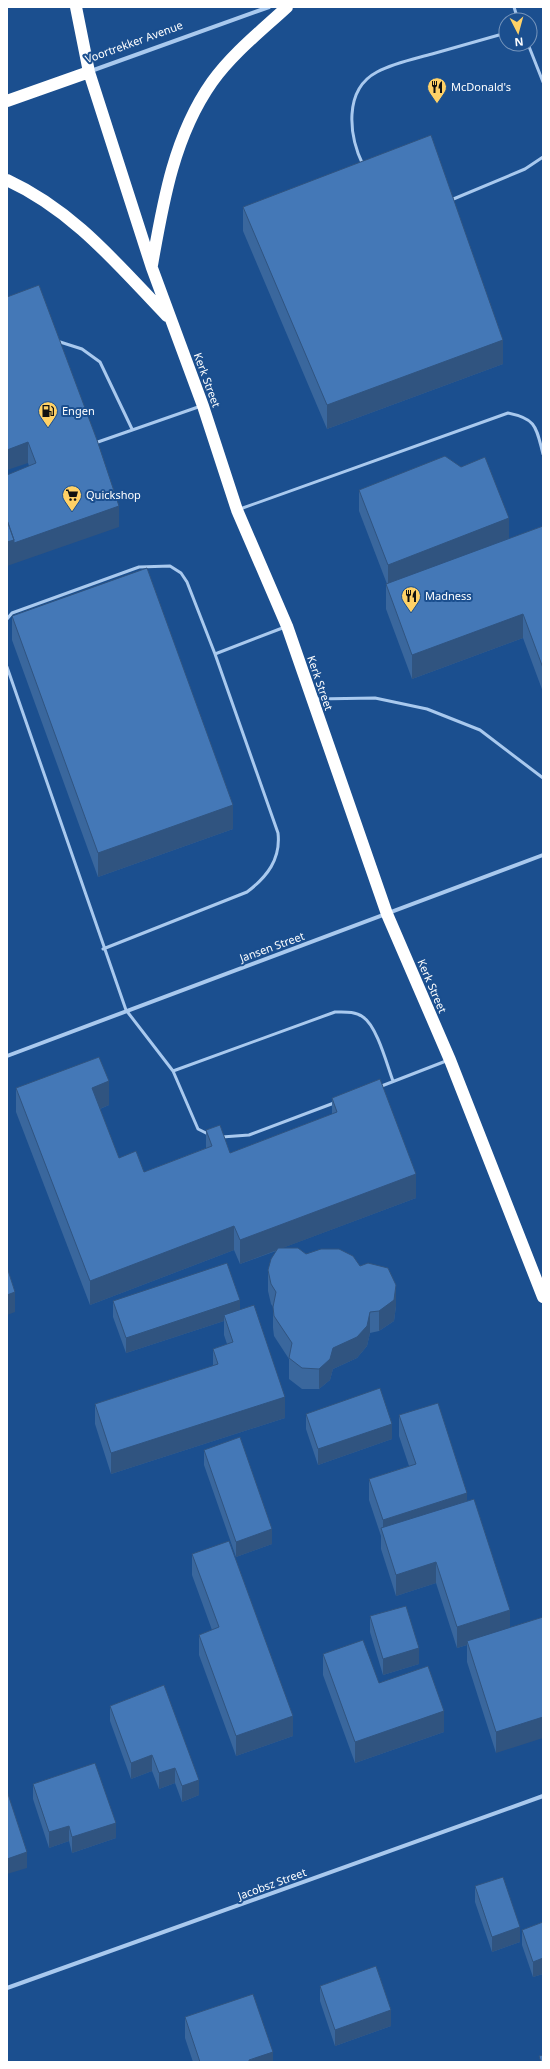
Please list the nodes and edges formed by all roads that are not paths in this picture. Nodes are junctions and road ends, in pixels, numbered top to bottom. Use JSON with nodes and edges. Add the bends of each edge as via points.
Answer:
{"nodes":[{"id":1,"x":76,"y":7,"type":"edge"},
{"id":2,"x":269,"y":7,"type":"edge"},
{"id":3,"x":287,"y":7,"type":"edge"},
{"id":4,"x":498,"y":35,"type":"edge"},
{"id":5,"x":531,"y":52,"type":"edge"},
{"id":6,"x":89,"y":72,"type":"junction"},
{"id":7,"x":543,"y":82,"type":"edge"},
{"id":8,"x":7,"y":101,"type":"edge"},
{"id":9,"x":543,"y":157,"type":"edge"},
{"id":10,"x":364,"y":169,"type":"edge"},
{"id":11,"x":7,"y":180,"type":"edge"},
{"id":12,"x":447,"y":201,"type":"edge"},
{"id":13,"x":152,"y":268,"type":"junction"},
{"id":14,"x":170,"y":320,"type":"junction"},
{"id":15,"x":51,"y":340,"type":"edge"},
{"id":16,"x":203,"y":406,"type":"junction"},
{"id":17,"x":132,"y":429,"type":"junction"},
{"id":18,"x":88,"y":445,"type":"edge"},
{"id":19,"x":543,"y":454,"type":"edge"},
{"id":20,"x":237,"y":510,"type":"junction"},
{"id":21,"x":7,"y":619,"type":"edge"},
{"id":22,"x":287,"y":626,"type":"junction"},
{"id":23,"x":215,"y":654,"type":"junction"},
{"id":24,"x":7,"y":667,"type":"edge"},
{"id":25,"x":312,"y":698,"type":"junction"},
{"id":26,"x":543,"y":778,"type":"edge"},
{"id":27,"x":543,"y":855,"type":"edge"},
{"id":28,"x":387,"y":914,"type":"junction"},
{"id":29,"x":103,"y":950,"type":"junction"},
{"id":30,"x":126,"y":1010,"type":"junction"},
{"id":31,"x":7,"y":1056,"type":"edge"},
{"id":32,"x":450,"y":1060,"type":"junction"},
{"id":33,"x":173,"y":1071,"type":"junction"},
{"id":34,"x":393,"y":1081,"type":"junction"},
{"id":35,"x":372,"y":1089,"type":"edge"},
{"id":36,"x":336,"y":1103,"type":"edge"},
{"id":37,"x":213,"y":1136,"type":"edge"},
{"id":38,"x":220,"y":1137,"type":"edge"},
{"id":39,"x":543,"y":1297,"type":"edge"},
{"id":40,"x":543,"y":1796,"type":"edge"},
{"id":41,"x":7,"y":1988,"type":"edge"}],
"edges":[{"from":1,"to":6,"type":"highway","name":"Kerk Street"},
{"from":2,"to":6,"type":"street","name":"Voortrekker Avenue"},
{"from":3,"to":13,"type":"highway","via":[[233,57],[195,111],[165,192]]},
{"from":4,"to":10,"type":"lane","via":[[398,63],[376,72],[363,83],[354,100],[351,119]]},
{"from":5,"to":7,"type":"lane"},
{"from":6,"to":8,"type":"highway","name":"Voortrekker Avenue"},
{"from":6,"to":13,"type":"highway","name":"Kerk Street"},
{"from":9,"to":12,"type":"lane","via":[[519,172]]},
{"from":11,"to":14,"type":"highway","via":[[52,204],[75,223]]},
{"from":13,"to":14,"type":"highway","name":"Kerk Street"},
{"from":14,"to":16,"type":"highway","name":"Kerk Street"},
{"from":15,"to":17,"type":"lane","via":[[82,349],[100,362]]},
{"from":16,"to":17,"type":"lane"},
{"from":16,"to":20,"type":"highway","name":"Kerk Street"},
{"from":17,"to":18,"type":"lane"},
{"from":19,"to":20,"type":"lane","via":[[536,427],[524,417],[508,413]]},
{"from":20,"to":22,"type":"highway","name":"Kerk Street"},
{"from":21,"to":23,"type":"lane","via":[[12,613],[139,566],[170,566],[181,573],[187,582]]},
{"from":22,"to":23,"type":"lane"},
{"from":22,"to":25,"type":"highway","name":"Kerk Street"},
{"from":23,"to":29,"type":"lane","via":[[278,833],[279,848],[266,874],[247,892]]},
{"from":24,"to":29,"type":"lane"},
{"from":25,"to":26,"type":"lane","via":[[375,698],[427,709],[480,730]]},
{"from":25,"to":28,"type":"highway","name":"Kerk Street"},
{"from":27,"to":28,"type":"street","name":"Jansen Street"},
{"from":28,"to":30,"type":"street","name":"Jansen Street"},
{"from":28,"to":32,"type":"highway","name":"Kerk Street"},
{"from":29,"to":30,"type":"lane"},
{"from":30,"to":31,"type":"street","name":"Jansen Street"},
{"from":30,"to":33,"type":"lane"},
{"from":32,"to":34,"type":"lane"},
{"from":32,"to":39,"type":"highway","name":"Kerk Street"},
{"from":33,"to":34,"type":"lane","via":[[326,1016],[346,1012],[362,1016],[370,1025]]},
{"from":33,"to":37,"type":"lane","via":[[198,1129]]},
{"from":34,"to":35,"type":"lane"},
{"from":36,"to":38,"type":"lane","via":[[249,1135]]},
{"from":40,"to":41,"type":"street","name":"Jacobsz Street"}]}
